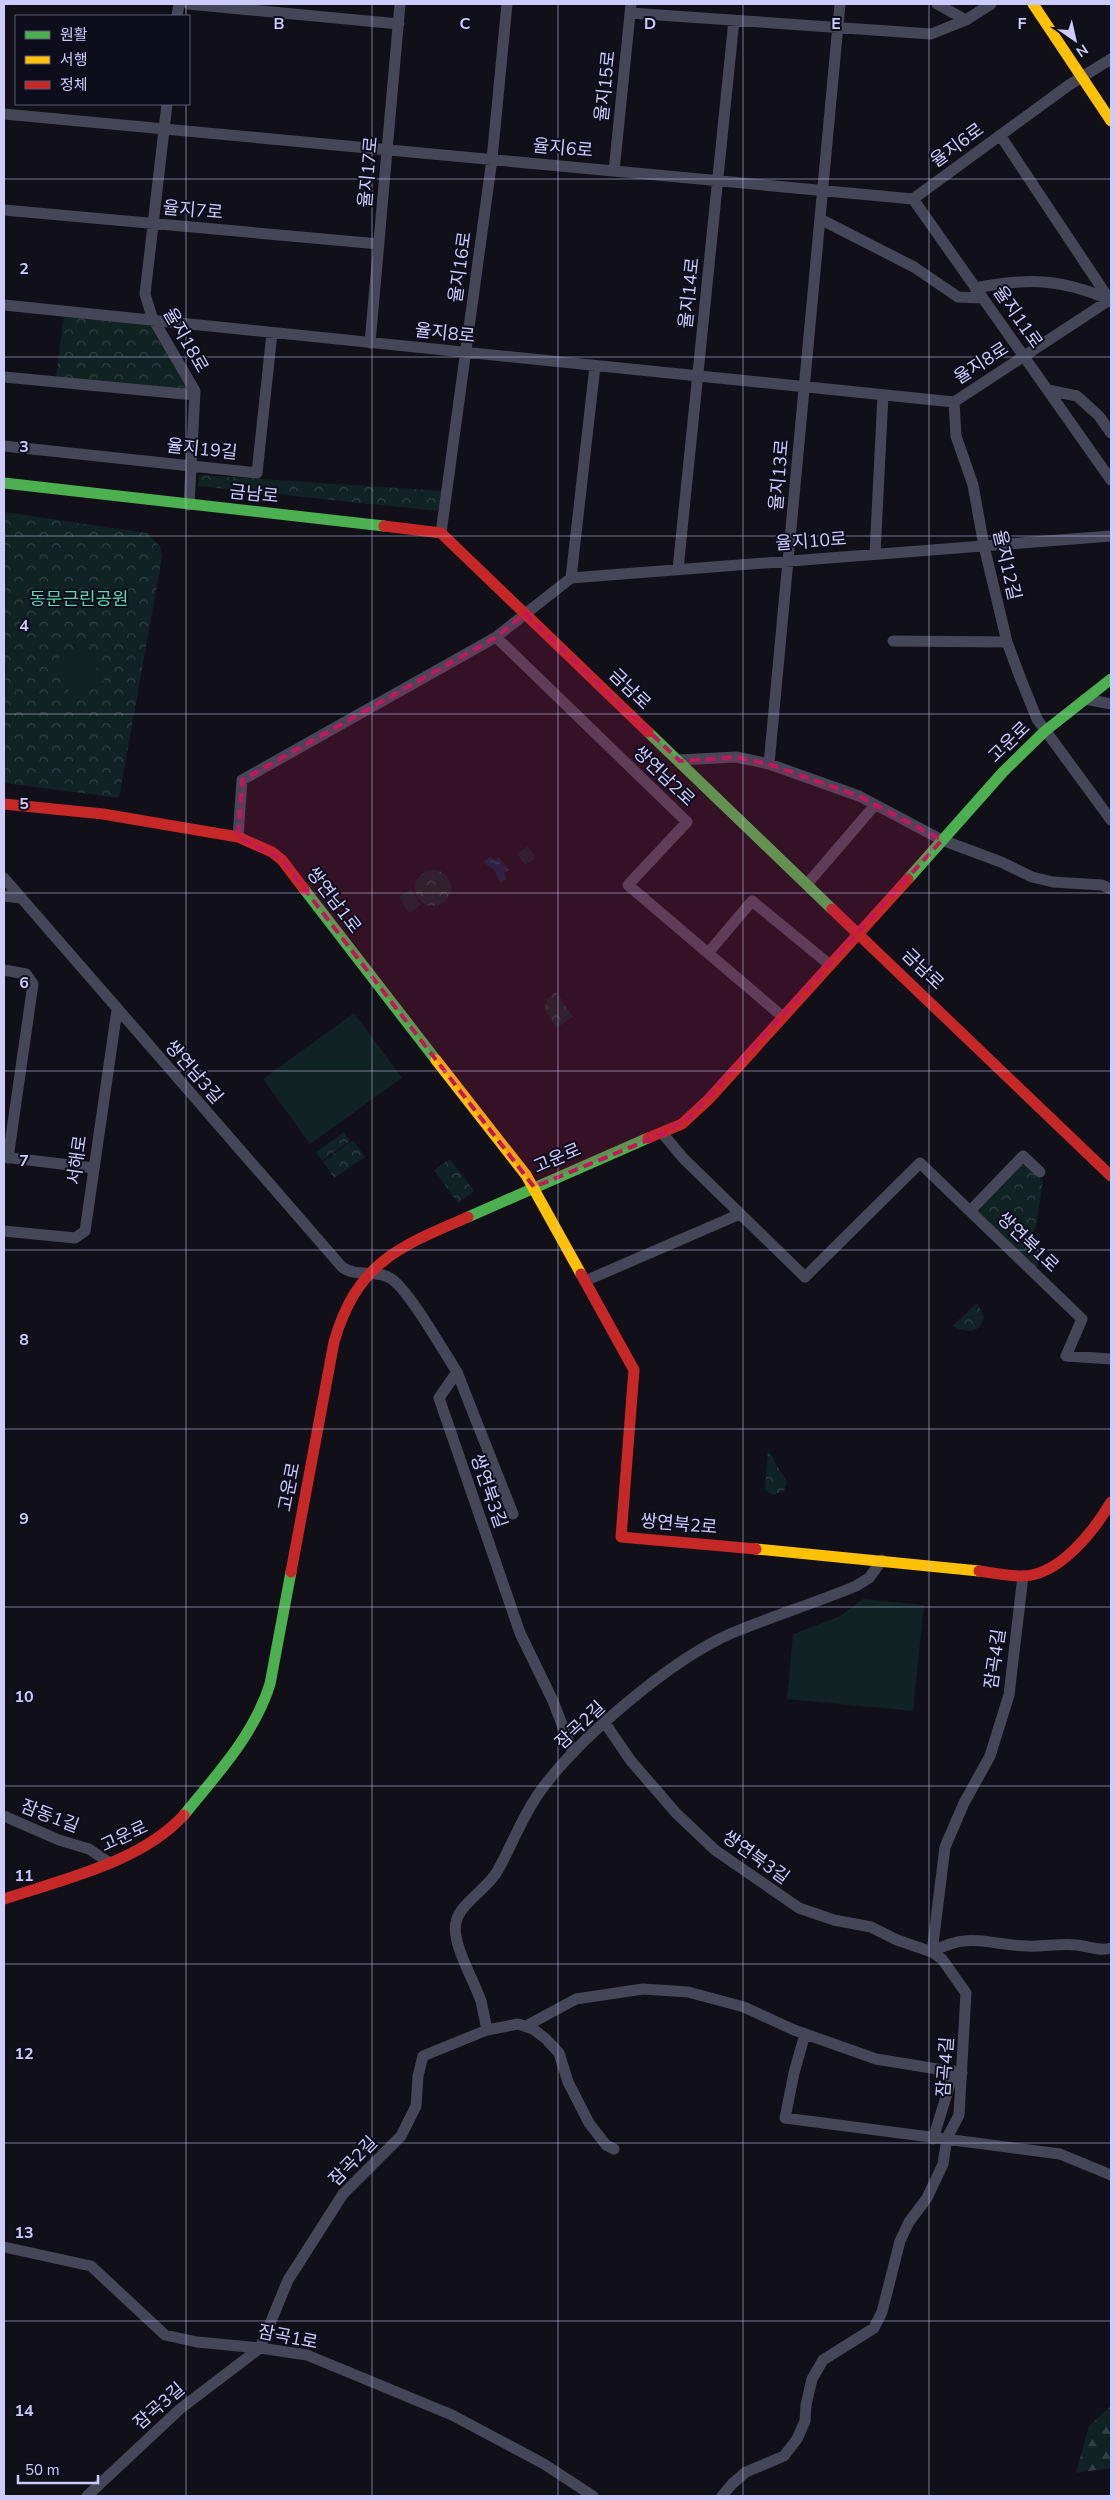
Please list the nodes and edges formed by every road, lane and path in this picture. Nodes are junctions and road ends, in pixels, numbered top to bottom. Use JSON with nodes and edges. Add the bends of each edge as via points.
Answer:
{"nodes":[{"id":1,"x":188,"y":4,"type":"edge"},
{"id":2,"x":400,"y":4,"type":"edge"},
{"id":3,"x":507,"y":4,"type":"edge"},
{"id":4,"x":840,"y":4,"type":"edge"},
{"id":5,"x":937,"y":4,"type":"edge"},
{"id":6,"x":990,"y":4,"type":"edge"},
{"id":7,"x":1033,"y":4,"type":"edge"},
{"id":8,"x":630,"y":8,"type":"edge"},
{"id":9,"x":734,"y":20,"type":"junction"},
{"id":10,"x":966,"y":20,"type":"junction"},
{"id":11,"x":399,"y":24,"type":"junction"},
{"id":12,"x":838,"y":28,"type":"junction"},
{"id":13,"x":1111,"y":59,"type":"edge"},
{"id":14,"x":1082,"y":77,"type":"junction"},
{"id":15,"x":167,"y":105,"type":"edge"},
{"id":16,"x":4,"y":114,"type":"edge"},
{"id":17,"x":1111,"y":121,"type":"edge"},
{"id":18,"x":164,"y":129,"type":"junction"},
{"id":19,"x":1000,"y":136,"type":"junction"},
{"id":20,"x":387,"y":150,"type":"junction"},
{"id":21,"x":492,"y":159,"type":"junction"},
{"id":22,"x":614,"y":171,"type":"junction"},
{"id":23,"x":718,"y":180,"type":"junction"},
{"id":24,"x":823,"y":190,"type":"junction"},
{"id":25,"x":913,"y":199,"type":"junction"},
{"id":26,"x":4,"y":210,"type":"edge"},
{"id":27,"x":820,"y":219,"type":"junction"},
{"id":28,"x":153,"y":224,"type":"junction"},
{"id":29,"x":379,"y":244,"type":"junction"},
{"id":30,"x":976,"y":288,"type":"junction"},
{"id":31,"x":983,"y":298,"type":"junction"},
{"id":32,"x":1111,"y":300,"type":"edge"},
{"id":33,"x":4,"y":306,"type":"edge"},
{"id":34,"x":154,"y":321,"type":"junction"},
{"id":35,"x":272,"y":333,"type":"junction"},
{"id":36,"x":370,"y":343,"type":"junction"},
{"id":37,"x":466,"y":352,"type":"junction"},
{"id":38,"x":1024,"y":356,"type":"junction"},
{"id":39,"x":595,"y":366,"type":"junction"},
{"id":40,"x":698,"y":376,"type":"junction"},
{"id":41,"x":4,"y":377,"type":"edge"},
{"id":42,"x":804,"y":387,"type":"junction"},
{"id":43,"x":1048,"y":390,"type":"junction"},
{"id":44,"x":195,"y":395,"type":"junction"},
{"id":45,"x":884,"y":395,"type":"junction"},
{"id":46,"x":954,"y":402,"type":"junction"},
{"id":47,"x":1111,"y":433,"type":"edge"},
{"id":48,"x":4,"y":446,"type":"edge"},
{"id":49,"x":191,"y":466,"type":"junction"},
{"id":50,"x":1111,"y":480,"type":"edge"},
{"id":51,"x":4,"y":483,"type":"edge"},
{"id":52,"x":189,"y":505,"type":"junction"},
{"id":53,"x":442,"y":533,"type":"junction"},
{"id":54,"x":1111,"y":536,"type":"edge"},
{"id":55,"x":984,"y":546,"type":"junction"},
{"id":56,"x":875,"y":554,"type":"junction"},
{"id":57,"x":788,"y":561,"type":"junction"},
{"id":58,"x":678,"y":569,"type":"junction"},
{"id":59,"x":571,"y":578,"type":"junction"},
{"id":60,"x":525,"y":613,"type":"junction"},
{"id":61,"x":496,"y":637,"type":"junction"},
{"id":62,"x":894,"y":642,"type":"dead end"},
{"id":63,"x":1007,"y":642,"type":"junction"},
{"id":64,"x":1111,"y":679,"type":"edge"},
{"id":65,"x":1085,"y":699,"type":"junction"},
{"id":66,"x":1111,"y":704,"type":"edge"},
{"id":67,"x":1045,"y":731,"type":"junction"},
{"id":68,"x":680,"y":760,"type":"junction"},
{"id":69,"x":770,"y":764,"type":"junction"},
{"id":70,"x":4,"y":804,"type":"edge"},
{"id":71,"x":876,"y":805,"type":"junction"},
{"id":72,"x":1111,"y":820,"type":"edge"},
{"id":73,"x":238,"y":837,"type":"junction"},
{"id":74,"x":942,"y":840,"type":"junction"},
{"id":75,"x":4,"y":878,"type":"edge"},
{"id":76,"x":808,"y":883,"type":"junction"},
{"id":77,"x":1111,"y":889,"type":"edge"},
{"id":78,"x":4,"y":896,"type":"edge"},
{"id":79,"x":22,"y":898,"type":"junction"},
{"id":80,"x":860,"y":933,"type":"junction"},
{"id":81,"x":708,"y":954,"type":"junction"},
{"id":82,"x":830,"y":965,"type":"junction"},
{"id":83,"x":4,"y":970,"type":"edge"},
{"id":84,"x":117,"y":1010,"type":"junction"},
{"id":85,"x":783,"y":1017,"type":"junction"},
{"id":86,"x":663,"y":1134,"type":"junction"},
{"id":87,"x":6,"y":1157,"type":"edge"},
{"id":88,"x":94,"y":1168,"type":"junction"},
{"id":89,"x":1040,"y":1172,"type":"dead end"},
{"id":90,"x":1111,"y":1176,"type":"edge"},
{"id":91,"x":534,"y":1187,"type":"junction"},
{"id":92,"x":971,"y":1210,"type":"junction"},
{"id":93,"x":740,"y":1214,"type":"junction"},
{"id":94,"x":4,"y":1231,"type":"edge"},
{"id":95,"x":367,"y":1274,"type":"junction"},
{"id":96,"x":584,"y":1280,"type":"junction"},
{"id":97,"x":1111,"y":1359,"type":"edge"},
{"id":98,"x":457,"y":1372,"type":"junction"},
{"id":99,"x":1111,"y":1502,"type":"edge"},
{"id":100,"x":514,"y":1514,"type":"dead end"},
{"id":101,"x":882,"y":1560,"type":"junction"},
{"id":102,"x":1023,"y":1576,"type":"junction"},
{"id":103,"x":605,"y":1723,"type":"junction"},
{"id":104,"x":573,"y":1753,"type":"junction"},
{"id":105,"x":4,"y":1816,"type":"edge"},
{"id":106,"x":110,"y":1863,"type":"junction"},
{"id":107,"x":4,"y":1899,"type":"edge"},
{"id":108,"x":1111,"y":1948,"type":"edge"},
{"id":109,"x":932,"y":1952,"type":"junction"},
{"id":110,"x":526,"y":2026,"type":"junction"},
{"id":111,"x":487,"y":2030,"type":"junction"},
{"id":112,"x":806,"y":2034,"type":"junction"},
{"id":113,"x":958,"y":2072,"type":"junction"},
{"id":114,"x":933,"y":2139,"type":"junction"},
{"id":115,"x":947,"y":2140,"type":"junction"},
{"id":116,"x":614,"y":2149,"type":"dead end"},
{"id":117,"x":1111,"y":2175,"type":"edge"},
{"id":118,"x":4,"y":2247,"type":"edge"},
{"id":119,"x":260,"y":2348,"type":"junction"},
{"id":120,"x":87,"y":2496,"type":"edge"},
{"id":121,"x":593,"y":2496,"type":"edge"},
{"id":122,"x":722,"y":2496,"type":"edge"}],
"edges":[{"from":1,"to":11,"type":"street"},
{"from":2,"to":11,"type":"street","name":"율지17로"},
{"from":3,"to":21,"type":"street","name":"율지16로"},
{"from":4,"to":12,"type":"street","name":"율지13로"},
{"from":5,"to":10,"type":"street"},
{"from":6,"to":10,"type":"street"},
{"from":7,"to":14,"type":"street"},
{"from":8,"to":9,"type":"street"},
{"from":8,"to":22,"type":"street","name":"율지15로"},
{"from":9,"to":12,"type":"street"},
{"from":9,"to":23,"type":"street","name":"율지14로"},
{"from":10,"to":12,"type":"street","via":[[931,34]]},
{"from":11,"to":20,"type":"street","name":"율지17로"},
{"from":12,"to":24,"type":"street","name":"율지13로"},
{"from":13,"to":14,"type":"street","name":"율지6로"},
{"from":14,"to":17,"type":"street"},
{"from":14,"to":19,"type":"street","name":"율지6로"},
{"from":15,"to":18,"type":"street","name":"율지18로"},
{"from":16,"to":18,"type":"street","name":"율지6로"},
{"from":18,"to":20,"type":"street","name":"율지6로"},
{"from":18,"to":28,"type":"street","name":"율지18로"},
{"from":19,"to":25,"type":"street","name":"율지6로"},
{"from":19,"to":32,"type":"street"},
{"from":20,"to":21,"type":"street","name":"율지6로"},
{"from":20,"to":29,"type":"street","name":"율지17로"},
{"from":21,"to":22,"type":"street","name":"율지6로"},
{"from":21,"to":37,"type":"street","name":"율지16로"},
{"from":22,"to":23,"type":"street","name":"율지6로"},
{"from":23,"to":24,"type":"street","name":"율지6로"},
{"from":23,"to":40,"type":"street","name":"율지14로"},
{"from":24,"to":25,"type":"street","name":"율지6로"},
{"from":24,"to":27,"type":"street","name":"율지13로"},
{"from":25,"to":30,"type":"street","name":"율지11로"},
{"from":26,"to":28,"type":"street","name":"율지7로"},
{"from":27,"to":31,"type":"street","via":[[914,267],[958,297]]},
{"from":27,"to":42,"type":"street","name":"율지13로"},
{"from":28,"to":29,"type":"street","name":"율지7로"},
{"from":28,"to":34,"type":"street","name":"율지18로","via":[[145,294]]},
{"from":29,"to":36,"type":"street","name":"율지17로"},
{"from":30,"to":31,"type":"street","name":"율지11로"},
{"from":30,"to":32,"type":"street","via":[[1018,280],[1045,282],[1090,291]]},
{"from":31,"to":38,"type":"street","name":"율지11로"},
{"from":32,"to":38,"type":"street","name":"율지8로"},
{"from":33,"to":34,"type":"street","name":"율지8로"},
{"from":34,"to":35,"type":"street","name":"율지8로"},
{"from":34,"to":44,"type":"street","name":"율지18로"},
{"from":35,"to":36,"type":"street","name":"율지8로"},
{"from":35,"to":49,"type":"street","name":"율지19길","via":[[257,473]]},
{"from":36,"to":37,"type":"street","name":"율지8로"},
{"from":37,"to":39,"type":"street","name":"율지8로"},
{"from":37,"to":53,"type":"street","name":"율지16로"},
{"from":38,"to":43,"type":"street","name":"율지11로"},
{"from":38,"to":46,"type":"street","name":"율지8로"},
{"from":39,"to":40,"type":"street","name":"율지8로"},
{"from":39,"to":59,"type":"street"},
{"from":40,"to":42,"type":"street","name":"율지8로"},
{"from":40,"to":58,"type":"street","name":"율지14로"},
{"from":41,"to":44,"type":"street"},
{"from":42,"to":45,"type":"street","name":"율지8로"},
{"from":42,"to":57,"type":"street","name":"율지13로"},
{"from":43,"to":47,"type":"street","via":[[1077,396]]},
{"from":43,"to":50,"type":"street","name":"율지11로"},
{"from":44,"to":49,"type":"street","name":"율지18로"},
{"from":45,"to":46,"type":"street","name":"율지8로"},
{"from":45,"to":56,"type":"street"},
{"from":46,"to":55,"type":"street","name":"율지12길","via":[[956,436],[973,485]]},
{"from":48,"to":49,"type":"street","name":"율지19길"},
{"from":49,"to":52,"type":"street","name":"율지18로"},
{"from":51,"to":52,"type":"street","name":"금남로"},
{"from":52,"to":53,"type":"street","name":"금남로"},
{"from":53,"to":60,"type":"street","name":"금남로"},
{"from":54,"to":55,"type":"street","name":"율지10로"},
{"from":55,"to":56,"type":"street","name":"율지10로"},
{"from":55,"to":63,"type":"street","name":"율지12길"},
{"from":56,"to":57,"type":"street","name":"율지10로"},
{"from":57,"to":58,"type":"street","name":"율지10로"},
{"from":57,"to":69,"type":"street","name":"율지13로"},
{"from":58,"to":59,"type":"street","name":"율지10로"},
{"from":59,"to":60,"type":"street"},
{"from":60,"to":61,"type":"street"},
{"from":60,"to":68,"type":"street","name":"금남로"},
{"from":61,"to":73,"type":"street","via":[[242,780]]},
{"from":61,"to":81,"type":"street","name":"쌍연남2로","via":[[687,822],[628,885]]},
{"from":62,"to":63,"type":"street"},
{"from":63,"to":67,"type":"street","name":"율지12길","via":[[1029,702]]},
{"from":64,"to":65,"type":"street","name":"고운로"},
{"from":65,"to":66,"type":"street"},
{"from":65,"to":67,"type":"street","name":"고운로"},
{"from":67,"to":72,"type":"street","name":"율지12길"},
{"from":67,"to":74,"type":"street","name":"고운로"},
{"from":68,"to":69,"type":"street","via":[[736,757]]},
{"from":68,"to":76,"type":"street","name":"금남로"},
{"from":69,"to":71,"type":"street","via":[[824,782]]},
{"from":70,"to":73,"type":"street","name":"쌍연남1로","via":[[103,814]]},
{"from":71,"to":74,"type":"street"},
{"from":71,"to":76,"type":"street"},
{"from":73,"to":91,"type":"street","name":"쌍연남1로","via":[[282,860]]},
{"from":74,"to":77,"type":"street","via":[[1037,879],[1094,884]]},
{"from":74,"to":80,"type":"street","name":"고운로"},
{"from":75,"to":79,"type":"street","name":"쌍연남3길"},
{"from":76,"to":80,"type":"street","name":"금남로"},
{"from":78,"to":79,"type":"street"},
{"from":79,"to":84,"type":"street","name":"쌍연남3길"},
{"from":80,"to":82,"type":"street","name":"고운로"},
{"from":80,"to":90,"type":"street","name":"금남로"},
{"from":81,"to":82,"type":"street","via":[[752,901]]},
{"from":81,"to":85,"type":"street","name":"쌍연남2로"},
{"from":82,"to":85,"type":"street","name":"고운로"},
{"from":83,"to":87,"type":"street","via":[[26,974],[33,984]]},
{"from":84,"to":88,"type":"street","name":"서해로"},
{"from":84,"to":95,"type":"street","name":"쌍연남3길","via":[[339,1264],[352,1273]]},
{"from":85,"to":86,"type":"street","name":"고운로","via":[[696,1112]]},
{"from":86,"to":91,"type":"street","name":"고운로"},
{"from":86,"to":93,"type":"street"},
{"from":87,"to":88,"type":"street"},
{"from":88,"to":94,"type":"street","name":"서해로","via":[[86,1229],[80,1237]]},
{"from":89,"to":92,"type":"street","via":[[1023,1156]]},
{"from":91,"to":95,"type":"street","name":"고운로","via":[[416,1239],[391,1253]]},
{"from":91,"to":96,"type":"street","name":"쌍연남1로"},
{"from":92,"to":93,"type":"street","name":"쌍연북1로","via":[[920,1163],[805,1277]]},
{"from":92,"to":97,"type":"street","name":"쌍연북1로","via":[[1082,1319],[1066,1356]]},
{"from":93,"to":96,"type":"street"},
{"from":95,"to":98,"type":"street","via":[[385,1276],[401,1287]]},
{"from":95,"to":106,"type":"street","name":"고운로","via":[[345,1309],[332,1350],[264,1705],[250,1730],[172,1829],[141,1851]]},
{"from":96,"to":101,"type":"street","name":"쌍연북2로","via":[[634,1370],[621,1537]]},
{"from":98,"to":100,"type":"street"},
{"from":98,"to":104,"type":"street","name":"쌍연북3길","via":[[439,1398],[520,1633],[553,1701]]},
{"from":99,"to":102,"type":"street","name":"쌍연북2로","via":[[1100,1519],[1064,1558],[1043,1571]]},
{"from":101,"to":102,"type":"street","name":"쌍연북2로"},
{"from":101,"to":103,"type":"street","name":"잠곡2길","via":[[868,1578],[856,1586],[731,1634],[687,1659]]},
{"from":102,"to":109,"type":"street","name":"잠곡4길","via":[[1009,1695],[990,1756],[945,1847]]},
{"from":103,"to":104,"type":"street","name":"잠곡2길"},
{"from":103,"to":109,"type":"street","name":"쌍연북3길","via":[[631,1761],[676,1813],[715,1850],[763,1884],[799,1908],[834,1920],[871,1927]]},
{"from":104,"to":111,"type":"street","name":"잠곡2길","via":[[538,1794],[498,1872],[462,1909],[456,1922],[457,1939],[480,2000]]},
{"from":105,"to":106,"type":"street","name":"잠동1길","via":[[89,1849]]},
{"from":106,"to":107,"type":"street","name":"고운로"},
{"from":108,"to":109,"type":"street","via":[[1025,1946],[973,1939],[945,1945]]},
{"from":109,"to":113,"type":"street","name":"잠곡4길","via":[[950,1969],[966,1993]]},
{"from":110,"to":111,"type":"street","name":"잠곡2길","via":[[508,2024]]},
{"from":110,"to":112,"type":"street","via":[[576,1999],[643,1989],[688,1992],[735,2005]]},
{"from":110,"to":116,"type":"street","via":[[546,2039],[559,2053],[568,2082],[589,2123],[606,2145]]},
{"from":111,"to":119,"type":"street","name":"잠곡2길","via":[[423,2056],[416,2106],[401,2136],[343,2194],[288,2280]]},
{"from":112,"to":113,"type":"street","via":[[876,2059]]},
{"from":112,"to":114,"type":"street","via":[[785,2118]]},
{"from":113,"to":114,"type":"street"},
{"from":113,"to":115,"type":"street","name":"잠곡4길","via":[[959,2116]]},
{"from":114,"to":115,"type":"street"},
{"from":115,"to":117,"type":"street","via":[[1060,2154]]},
{"from":115,"to":122,"type":"street","name":"잠곡4길","via":[[943,2164],[927,2198],[900,2241],[882,2312],[874,2328],[823,2360],[812,2379],[805,2421],[784,2456],[746,2472]]},
{"from":118,"to":119,"type":"street","name":"잠곡1로","via":[[91,2266],[164,2335],[197,2342]]},
{"from":119,"to":120,"type":"street","name":"잠곡3길","via":[[148,2436],[136,2452]]},
{"from":119,"to":121,"type":"street","name":"잠곡1로","via":[[307,2355],[452,2415],[544,2464]]}]}
